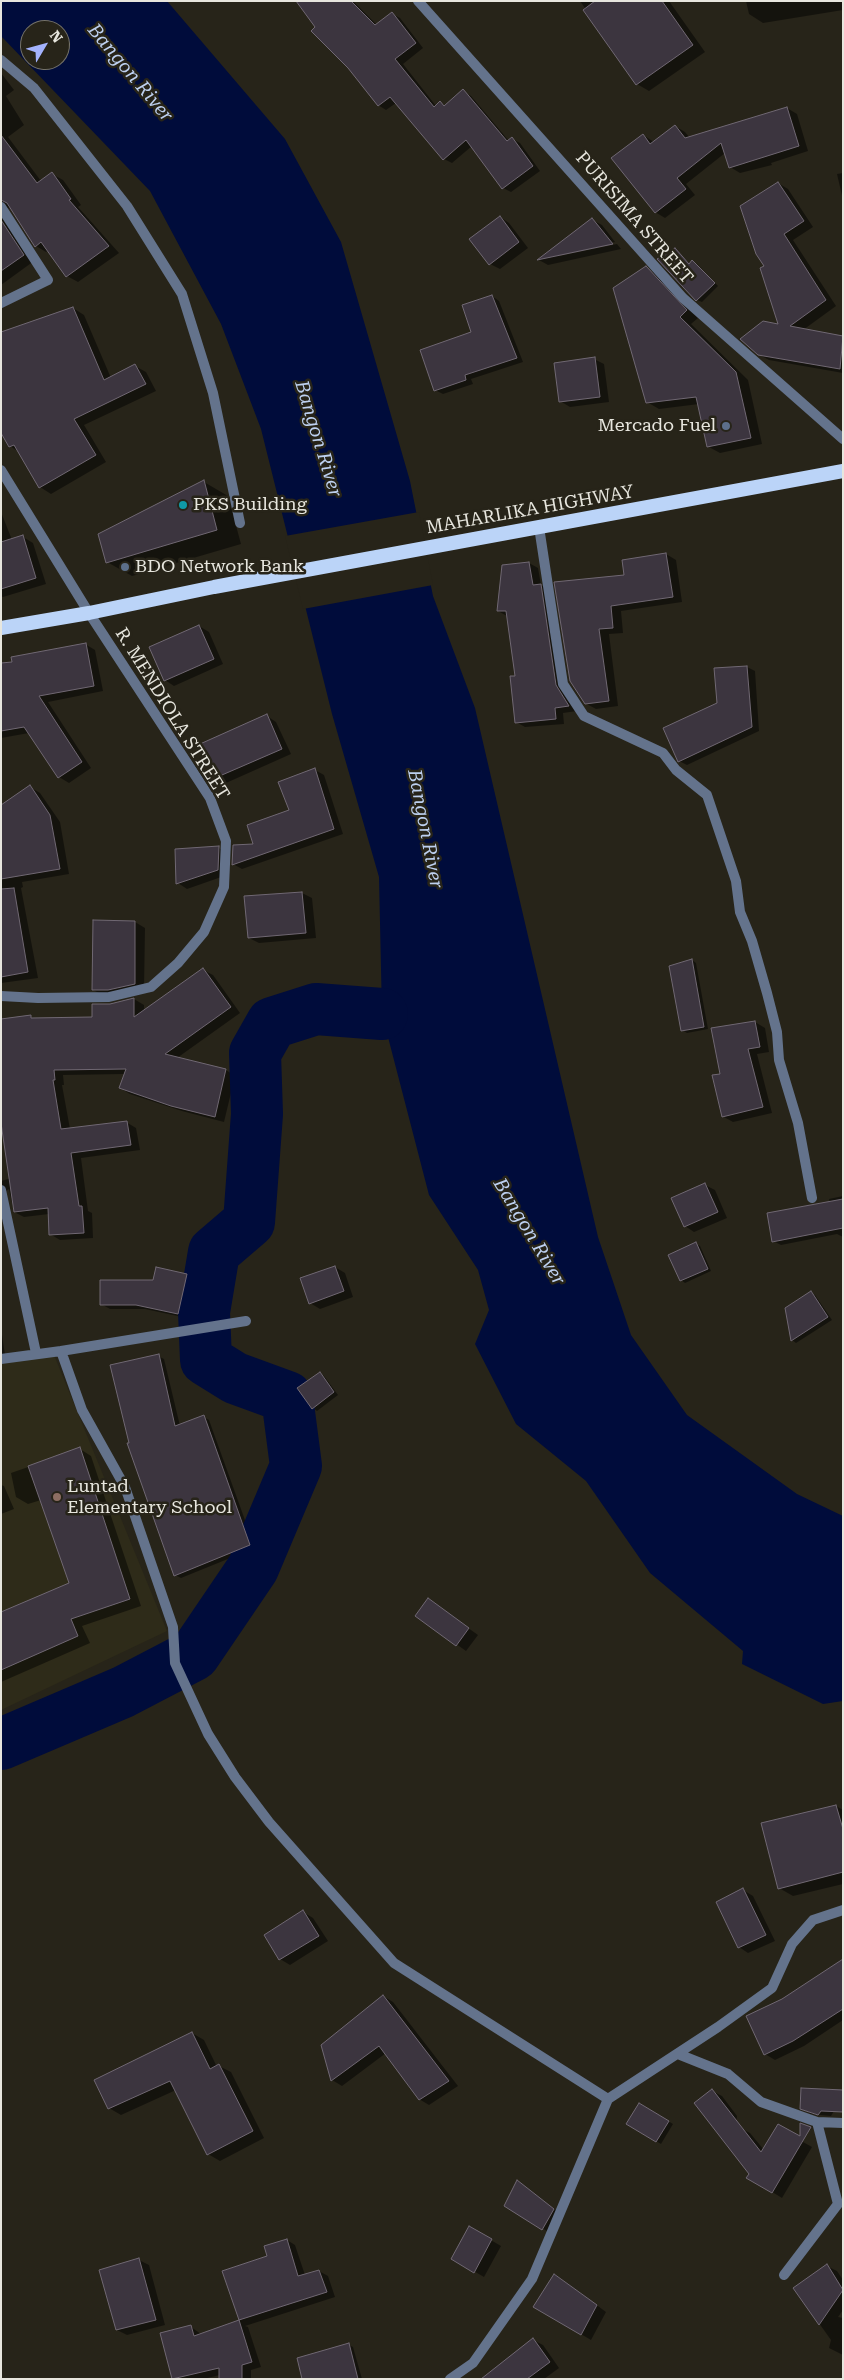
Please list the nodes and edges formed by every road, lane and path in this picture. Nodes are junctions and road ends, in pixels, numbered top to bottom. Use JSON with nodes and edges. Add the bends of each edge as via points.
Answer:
{"nodes":[{"id":1,"x":418,"y":1,"type":"edge"},
{"id":2,"x":1,"y":60,"type":"edge"},
{"id":3,"x":1,"y":207,"type":"edge"},
{"id":4,"x":1,"y":303,"type":"edge"},
{"id":5,"x":843,"y":439,"type":"edge"},
{"id":6,"x":1,"y":470,"type":"edge"},
{"id":7,"x":843,"y":471,"type":"edge"},
{"id":8,"x":240,"y":523,"type":"dead end"},
{"id":9,"x":539,"y":527,"type":"junction"},
{"id":10,"x":89,"y":613,"type":"junction"},
{"id":11,"x":1,"y":628,"type":"edge"},
{"id":12,"x":1,"y":996,"type":"edge"},
{"id":13,"x":1,"y":1190,"type":"edge"},
{"id":14,"x":812,"y":1198,"type":"dead end"},
{"id":15,"x":246,"y":1321,"type":"dead end"},
{"id":16,"x":61,"y":1351,"type":"junction"},
{"id":17,"x":36,"y":1353,"type":"junction"},
{"id":18,"x":1,"y":1359,"type":"edge"},
{"id":19,"x":843,"y":1910,"type":"edge"},
{"id":20,"x":678,"y":2054,"type":"junction"},
{"id":21,"x":608,"y":2100,"type":"junction"},
{"id":22,"x":817,"y":2122,"type":"junction"},
{"id":23,"x":843,"y":2123,"type":"edge"},
{"id":24,"x":840,"y":2204,"type":"edge"},
{"id":25,"x":784,"y":2275,"type":"dead end"},
{"id":26,"x":450,"y":2379,"type":"edge"}],
"edges":[{"from":1,"to":5,"type":"street","name":"PURISIMA STREET","via":[[683,298]]},
{"from":2,"to":8,"type":"street","via":[[34,88],[121,199],[182,294],[213,393]]},
{"from":3,"to":4,"type":"street","via":[[48,280]]},
{"from":6,"to":10,"type":"street","name":"R. MENDIOLA STREET"},
{"from":7,"to":9,"type":"highway","name":"MAHARLIKA HIGHWAY"},
{"from":9,"to":10,"type":"highway","name":"MAHARLIKA HIGHWAY"},
{"from":9,"to":14,"type":"street","via":[[563,684],[584,716],[663,753],[676,770],[707,795],[736,881],[740,912],[767,993],[777,1032],[778,1060],[798,1123]]},
{"from":10,"to":11,"type":"highway","name":"MAHARLIKA HIGHWAY"},
{"from":10,"to":12,"type":"street","name":"R. MENDIOLA STREET","via":[[210,798],[226,841],[224,887],[204,932],[152,987],[109,997]]},
{"from":13,"to":17,"type":"street"},
{"from":15,"to":16,"type":"street"},
{"from":16,"to":17,"type":"street"},
{"from":16,"to":21,"type":"street","via":[[82,1410],[125,1487],[173,1627],[175,1663],[208,1734],[235,1777],[269,1822],[394,1963]]},
{"from":17,"to":18,"type":"street"},
{"from":19,"to":20,"type":"street","via":[[813,1920],[792,1944],[772,1988]]},
{"from":20,"to":21,"type":"street"},
{"from":20,"to":22,"type":"street","via":[[728,2074],[761,2102]]},
{"from":21,"to":26,"type":"street","via":[[532,2280],[474,2363]]},
{"from":22,"to":23,"type":"street"},
{"from":22,"to":24,"type":"street"},
{"from":24,"to":25,"type":"street"}]}
